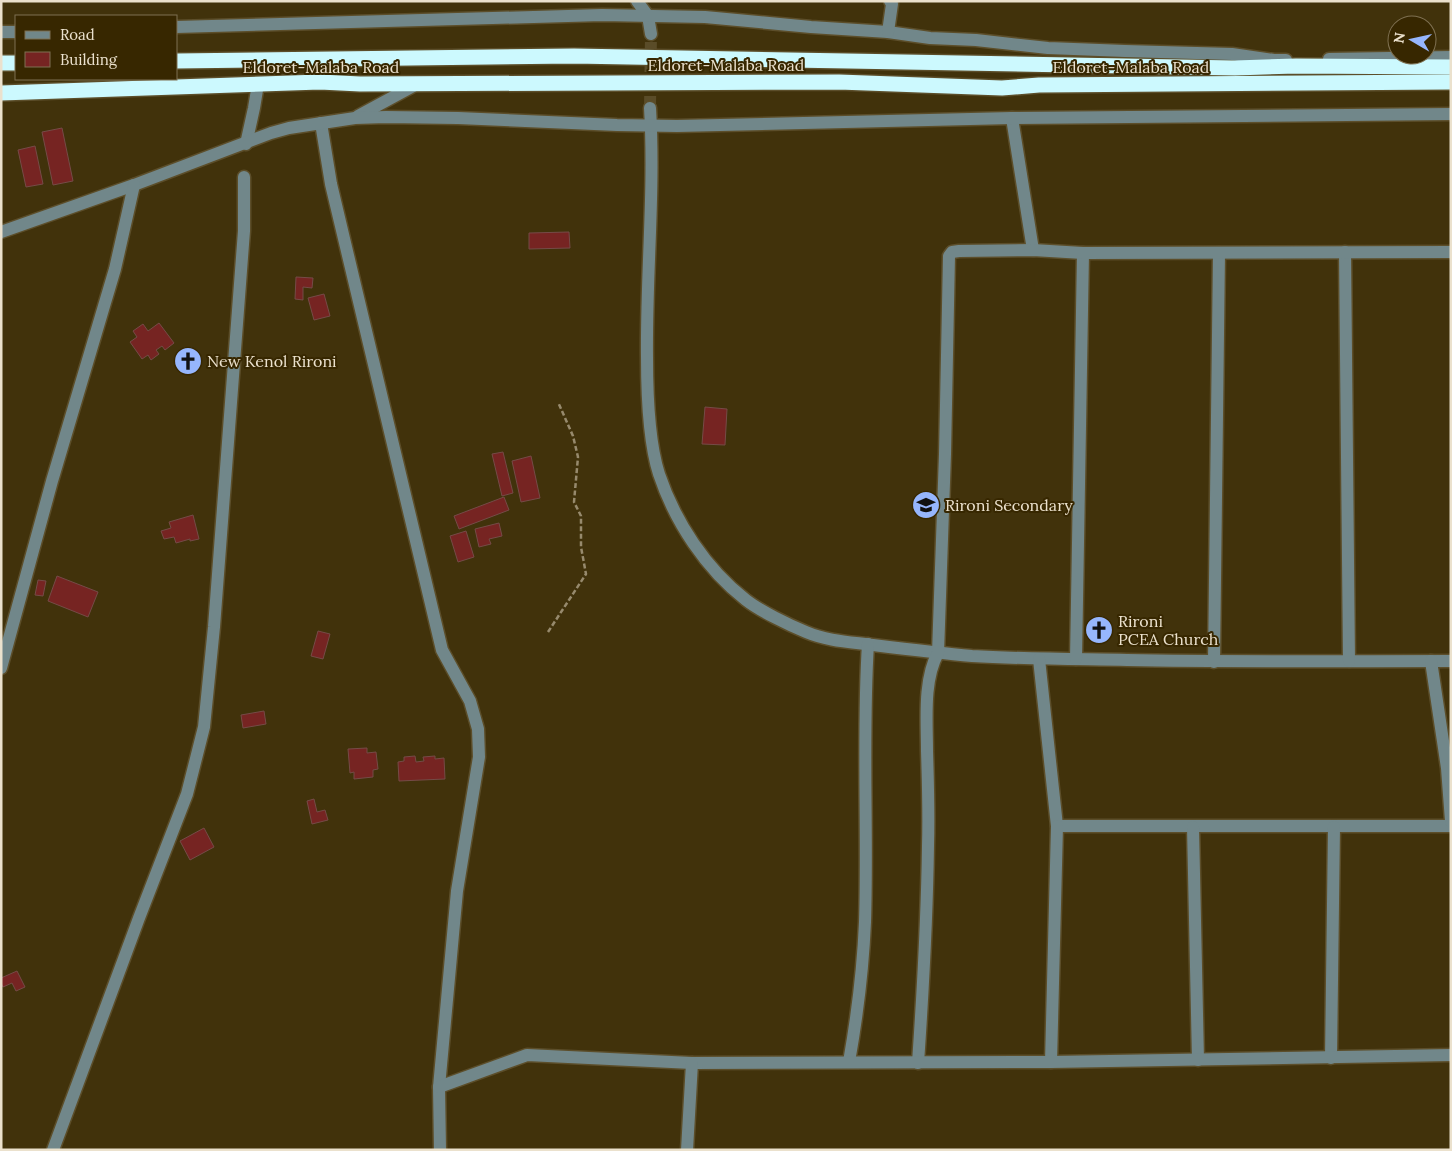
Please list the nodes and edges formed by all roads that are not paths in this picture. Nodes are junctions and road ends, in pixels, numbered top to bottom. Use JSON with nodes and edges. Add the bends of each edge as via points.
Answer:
{"nodes":[{"id":1,"x":637,"y":1,"type":"edge"},
{"id":2,"x":890,"y":1,"type":"edge"},
{"id":3,"x":648,"y":16,"type":"junction"},
{"id":4,"x":178,"y":27,"type":"edge"},
{"id":5,"x":1,"y":32,"type":"edge"},
{"id":6,"x":15,"y":32,"type":"edge"},
{"id":7,"x":888,"y":32,"type":"junction"},
{"id":8,"x":651,"y":34,"type":"tunnel mouth"},
{"id":9,"x":1451,"y":57,"type":"edge"},
{"id":10,"x":178,"y":61,"type":"edge"},
{"id":11,"x":1,"y":63,"type":"edge"},
{"id":12,"x":15,"y":63,"type":"edge"},
{"id":13,"x":1451,"y":67,"type":"edge"},
{"id":14,"x":1451,"y":82,"type":"edge"},
{"id":15,"x":258,"y":84,"type":"junction"},
{"id":16,"x":417,"y":84,"type":"junction"},
{"id":17,"x":1,"y":93,"type":"edge"},
{"id":18,"x":650,"y":108,"type":"tunnel mouth"},
{"id":19,"x":1451,"y":114,"type":"edge"},
{"id":20,"x":355,"y":118,"type":"junction"},
{"id":21,"x":1012,"y":118,"type":"junction"},
{"id":22,"x":321,"y":123,"type":"junction"},
{"id":23,"x":651,"y":126,"type":"junction"},
{"id":24,"x":246,"y":144,"type":"junction"},
{"id":25,"x":244,"y":177,"type":"dead end"},
{"id":26,"x":134,"y":185,"type":"junction"},
{"id":27,"x":1,"y":232,"type":"edge"},
{"id":28,"x":1034,"y":250,"type":"junction"},
{"id":29,"x":1345,"y":252,"type":"junction"},
{"id":30,"x":1451,"y":252,"type":"edge"},
{"id":31,"x":1083,"y":253,"type":"junction"},
{"id":32,"x":1220,"y":253,"type":"junction"},
{"id":33,"x":868,"y":644,"type":"junction"},
{"id":34,"x":938,"y":653,"type":"junction"},
{"id":35,"x":1039,"y":659,"type":"junction"},
{"id":36,"x":1076,"y":659,"type":"junction"},
{"id":37,"x":1349,"y":661,"type":"junction"},
{"id":38,"x":1431,"y":661,"type":"junction"},
{"id":39,"x":1451,"y":661,"type":"edge"},
{"id":40,"x":1214,"y":662,"type":"junction"},
{"id":41,"x":1,"y":668,"type":"edge"},
{"id":42,"x":1451,"y":821,"type":"edge"},
{"id":43,"x":1057,"y":826,"type":"junction"},
{"id":44,"x":1334,"y":826,"type":"junction"},
{"id":45,"x":1451,"y":826,"type":"edge"},
{"id":46,"x":1193,"y":827,"type":"junction"},
{"id":47,"x":1451,"y":1055,"type":"edge"},
{"id":48,"x":1331,"y":1058,"type":"junction"},
{"id":49,"x":1198,"y":1060,"type":"junction"},
{"id":50,"x":849,"y":1062,"type":"junction"},
{"id":51,"x":918,"y":1062,"type":"junction"},
{"id":52,"x":1051,"y":1062,"type":"junction"},
{"id":53,"x":692,"y":1063,"type":"junction"},
{"id":54,"x":439,"y":1087,"type":"junction"},
{"id":55,"x":53,"y":1150,"type":"edge"},
{"id":56,"x":440,"y":1150,"type":"edge"},
{"id":57,"x":687,"y":1150,"type":"edge"}],
"edges":[{"from":1,"to":3,"type":"street"},
{"from":2,"to":7,"type":"street"},
{"from":3,"to":4,"type":"street","name":"Eldoret-Malaba Road"},
{"from":3,"to":7,"type":"street","name":"Eldoret-Malaba Road","via":[[705,17]]},
{"from":3,"to":8,"type":"street"},
{"from":5,"to":6,"type":"street"},
{"from":7,"to":9,"type":"street","name":"Eldoret-Malaba Road","via":[[1048,48],[1232,54],[1274,60]]},
{"from":10,"to":13,"type":"highway","name":"Eldoret-Malaba Road","via":[[574,56],[1225,68]]},
{"from":11,"to":12,"type":"highway"},
{"from":14,"to":16,"type":"highway","name":"Eldoret-Malaba Road","via":[[1039,85],[1002,88],[839,82]]},
{"from":15,"to":16,"type":"highway","name":"Eldoret-Malaba Road"},
{"from":15,"to":17,"type":"highway","name":"Eldoret-Malaba Road"},
{"from":15,"to":24,"type":"street"},
{"from":16,"to":20,"type":"street"},
{"from":18,"to":23,"type":"street"},
{"from":19,"to":21,"type":"street"},
{"from":20,"to":22,"type":"street"},
{"from":20,"to":23,"type":"street","via":[[458,118]]},
{"from":21,"to":23,"type":"street"},
{"from":21,"to":28,"type":"street"},
{"from":22,"to":24,"type":"street","via":[[271,133]]},
{"from":22,"to":54,"type":"street","via":[[331,184],[442,650],[470,701],[478,729],[479,757],[457,891]]},
{"from":23,"to":33,"type":"street","via":[[647,383],[653,445],[668,498],[716,574],[748,602],[809,633]]},
{"from":24,"to":26,"type":"street"},
{"from":25,"to":55,"type":"street","via":[[244,231],[204,727],[188,794]]},
{"from":26,"to":27,"type":"street"},
{"from":26,"to":41,"type":"street","via":[[114,270]]},
{"from":28,"to":31,"type":"street"},
{"from":28,"to":34,"type":"street","via":[[959,251],[949,256]]},
{"from":29,"to":30,"type":"street"},
{"from":29,"to":32,"type":"street"},
{"from":29,"to":37,"type":"street"},
{"from":31,"to":32,"type":"street"},
{"from":31,"to":36,"type":"street"},
{"from":32,"to":40,"type":"street"},
{"from":33,"to":34,"type":"street"},
{"from":33,"to":50,"type":"street","via":[[865,923],[856,1024]]},
{"from":34,"to":35,"type":"street"},
{"from":34,"to":51,"type":"street","via":[[929,678],[926,714],[927,922]]},
{"from":35,"to":36,"type":"street"},
{"from":35,"to":43,"type":"street"},
{"from":36,"to":40,"type":"street"},
{"from":37,"to":38,"type":"street"},
{"from":37,"to":40,"type":"street"},
{"from":38,"to":39,"type":"street"},
{"from":38,"to":42,"type":"street","via":[[1447,768]]},
{"from":43,"to":46,"type":"street"},
{"from":43,"to":52,"type":"street"},
{"from":44,"to":45,"type":"street"},
{"from":44,"to":46,"type":"street"},
{"from":44,"to":48,"type":"street"},
{"from":46,"to":49,"type":"street"},
{"from":47,"to":48,"type":"street"},
{"from":48,"to":49,"type":"street"},
{"from":49,"to":52,"type":"street"},
{"from":50,"to":51,"type":"street"},
{"from":50,"to":53,"type":"street"},
{"from":51,"to":52,"type":"street"},
{"from":53,"to":54,"type":"street","via":[[527,1055]]},
{"from":53,"to":57,"type":"street"},
{"from":54,"to":56,"type":"street"}]}
